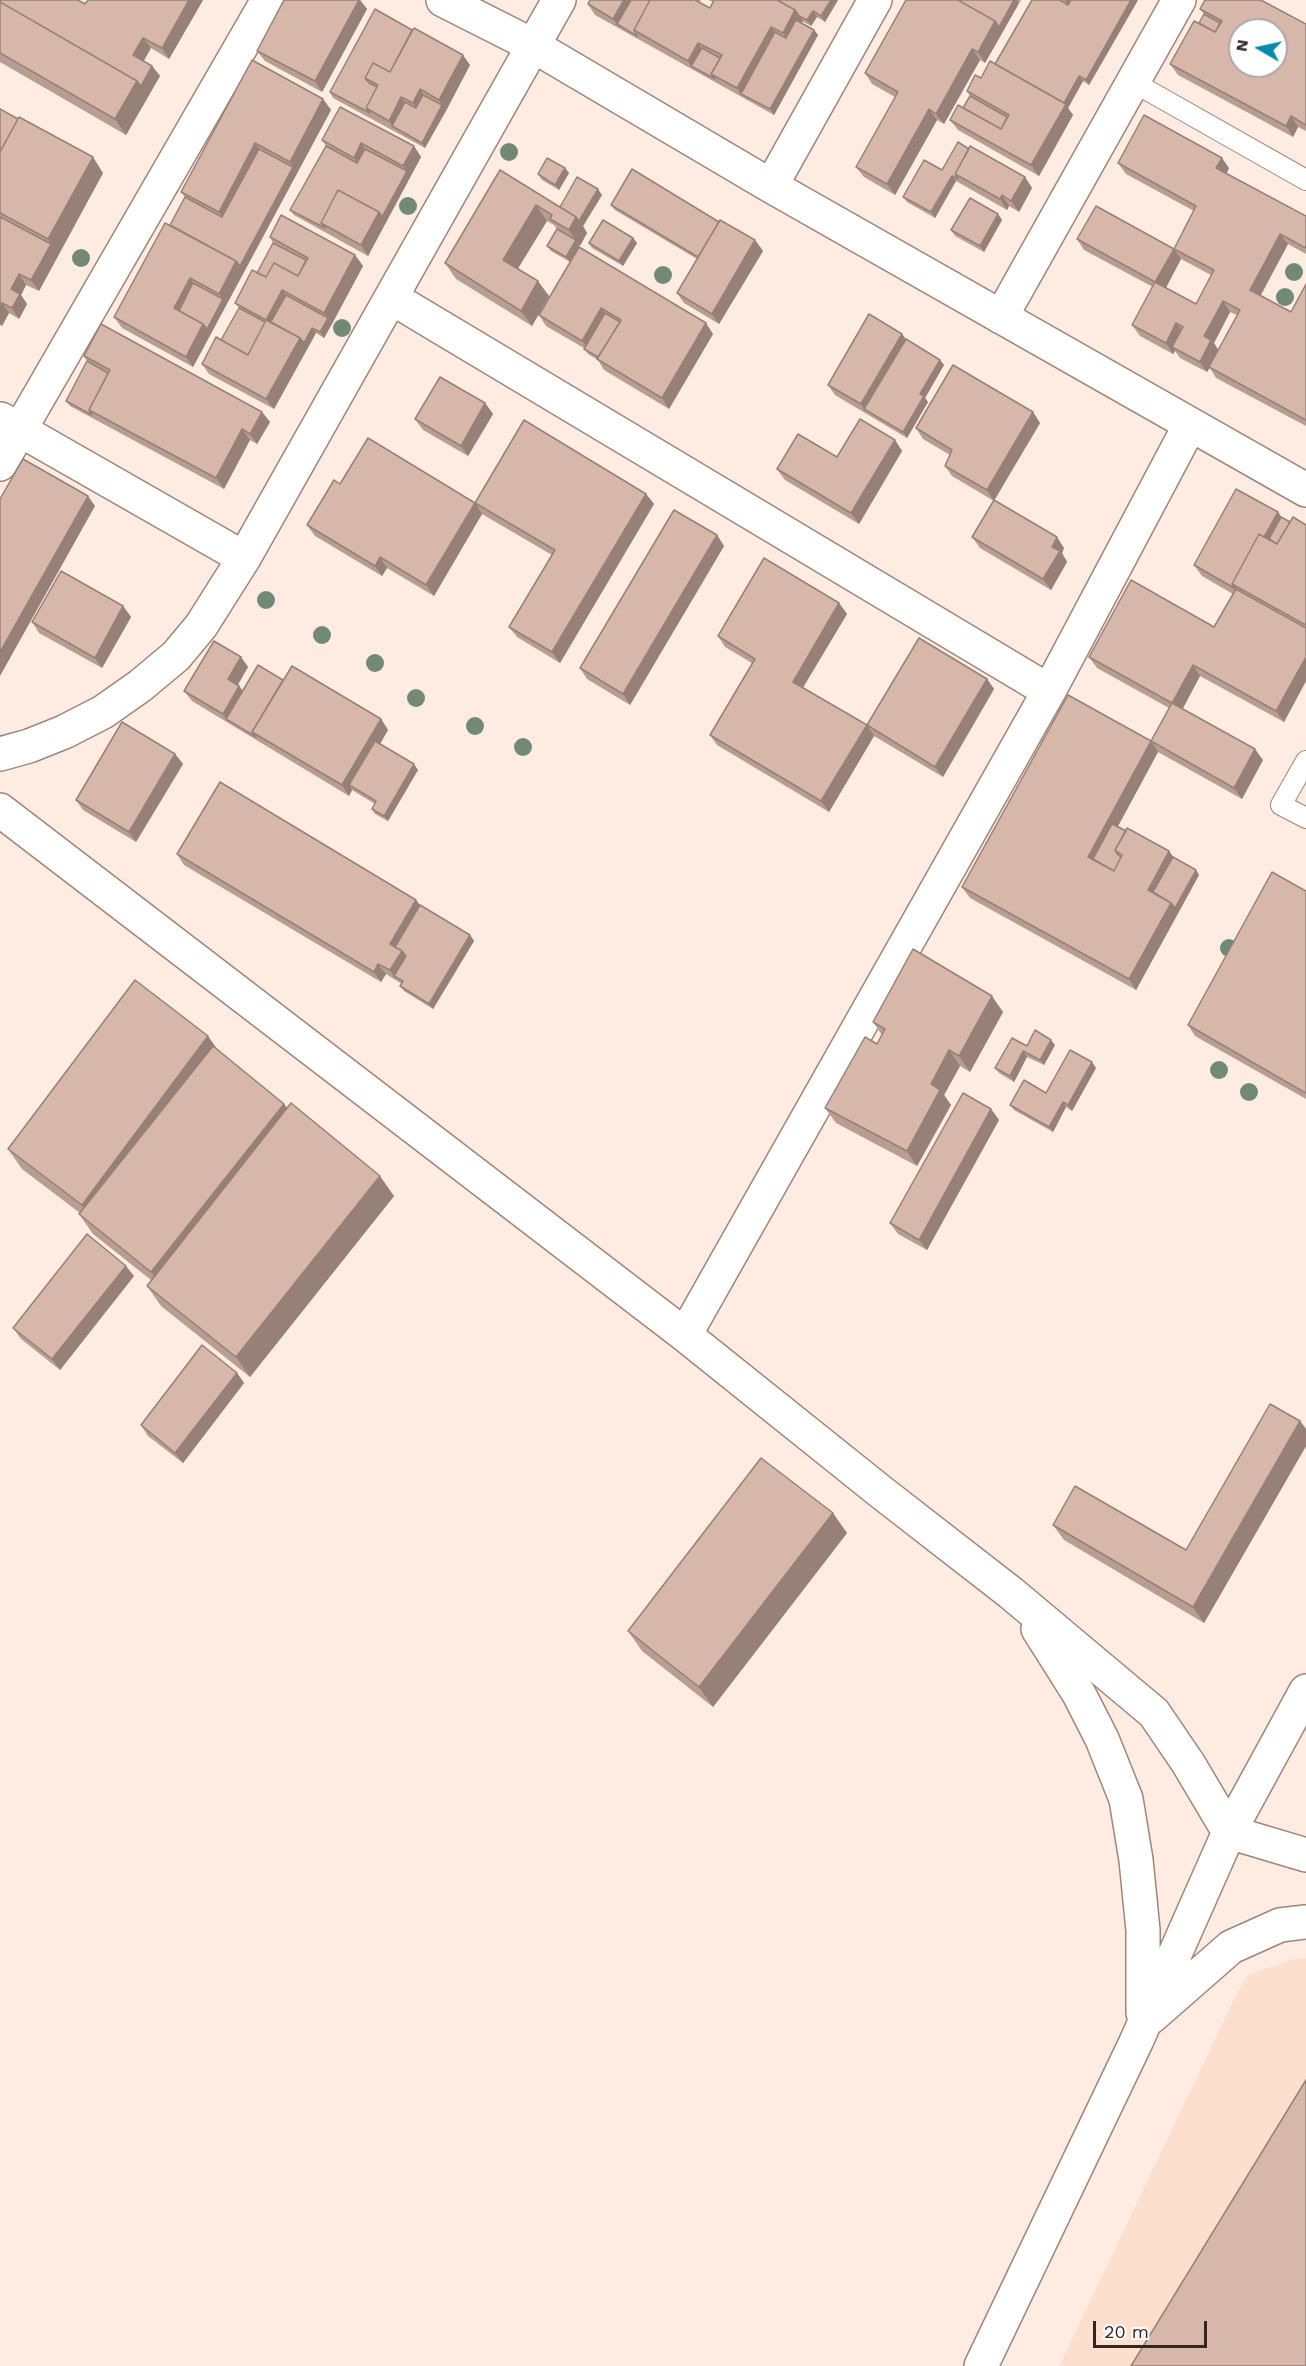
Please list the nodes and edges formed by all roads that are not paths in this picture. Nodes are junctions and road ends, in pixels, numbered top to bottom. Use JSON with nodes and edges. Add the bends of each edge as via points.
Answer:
{"nodes":[{"id":1,"x":268,"y":0,"type":"edge"},
{"id":2,"x":443,"y":0,"type":"edge"},
{"id":3,"x":559,"y":0,"type":"edge"},
{"id":4,"x":875,"y":0,"type":"edge"},
{"id":5,"x":1179,"y":0,"type":"edge"},
{"id":6,"x":532,"y":45,"type":"junction"},
{"id":7,"x":1133,"y":82,"type":"junction"},
{"id":8,"x":1306,"y":180,"type":"edge"},
{"id":9,"x":771,"y":186,"type":"junction"},
{"id":10,"x":392,"y":298,"type":"junction"},
{"id":11,"x":1001,"y":317,"type":"junction"},
{"id":12,"x":10,"y":425,"type":"edge"},
{"id":13,"x":1190,"y":425,"type":"junction"},
{"id":14,"x":0,"y":464,"type":"edge"},
{"id":15,"x":1306,"y":490,"type":"edge"},
{"id":16,"x":244,"y":558,"type":"junction"},
{"id":17,"x":1049,"y":691,"type":"junction"},
{"id":18,"x":0,"y":754,"type":"edge"},
{"id":19,"x":1306,"y":761,"type":"edge"},
{"id":20,"x":0,"y":810,"type":"edge"},
{"id":21,"x":1306,"y":818,"type":"edge"},
{"id":22,"x":685,"y":1335,"type":"junction"},
{"id":23,"x":1011,"y":1593,"type":"junction"},
{"id":24,"x":1306,"y":1691,"type":"edge"},
{"id":25,"x":1229,"y":1832,"type":"junction"},
{"id":26,"x":1306,"y":1855,"type":"edge"},
{"id":27,"x":1306,"y":1922,"type":"edge"},
{"id":28,"x":1143,"y":2024,"type":"junction"},
{"id":29,"x":981,"y":2366,"type":"edge"}],
"edges":[{"from":1,"to":12,"type":"street"},
{"from":2,"to":6,"type":"street"},
{"from":3,"to":6,"type":"street"},
{"from":4,"to":9,"type":"street"},
{"from":5,"to":7,"type":"street"},
{"from":6,"to":9,"type":"street"},
{"from":6,"to":10,"type":"street"},
{"from":7,"to":8,"type":"lane"},
{"from":7,"to":11,"type":"street"},
{"from":9,"to":11,"type":"street"},
{"from":10,"to":16,"type":"street"},
{"from":10,"to":17,"type":"street"},
{"from":11,"to":13,"type":"street"},
{"from":12,"to":14,"type":"street"},
{"from":12,"to":16,"type":"street"},
{"from":13,"to":15,"type":"street"},
{"from":13,"to":17,"type":"street"},
{"from":16,"to":18,"type":"street","via":[[201,626],[176,656],[140,686],[103,712],[64,732]]},
{"from":17,"to":22,"type":"street"},
{"from":19,"to":21,"type":"lane","via":[[1281,805]]},
{"from":20,"to":22,"type":"street"},
{"from":22,"to":23,"type":"street"},
{"from":23,"to":25,"type":"street","via":[[1154,1713]]},
{"from":23,"to":28,"type":"street","via":[[1054,1651],[1079,1694],[1126,1799],[1143,1930]]},
{"from":24,"to":25,"type":"street"},
{"from":25,"to":26,"type":"street"},
{"from":25,"to":28,"type":"street"},
{"from":27,"to":28,"type":"street","via":[[1280,1925],[1231,1947]]},
{"from":28,"to":29,"type":"street"}]}
